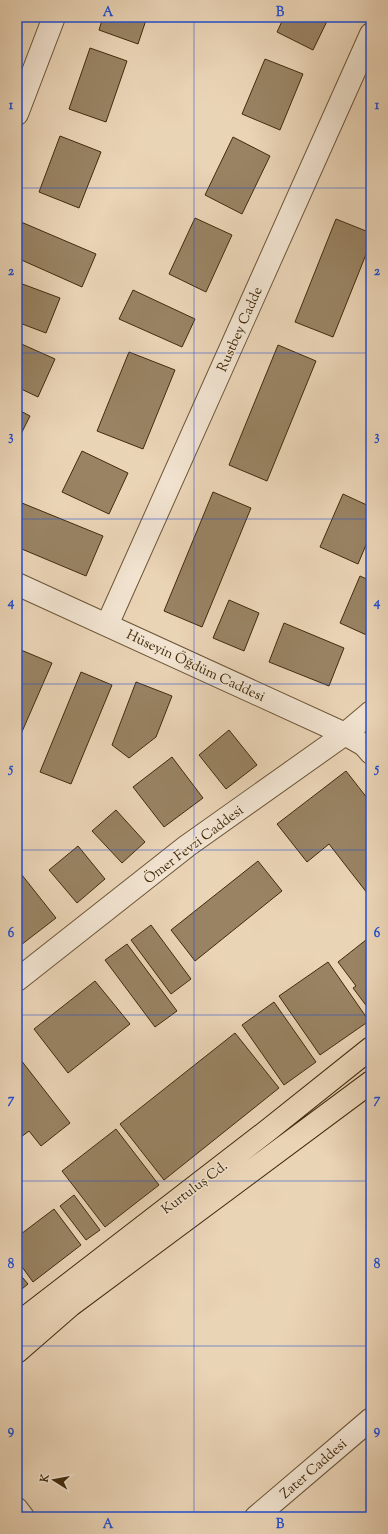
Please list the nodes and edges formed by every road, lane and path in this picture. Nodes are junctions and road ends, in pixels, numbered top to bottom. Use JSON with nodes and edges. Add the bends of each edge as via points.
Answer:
{"nodes":[{"id":1,"x":54,"y":17,"type":"edge"},
{"id":2,"x":371,"y":34,"type":"edge"},
{"id":3,"x":17,"y":114,"type":"edge"},
{"id":4,"x":17,"y":584,"type":"edge"},
{"id":5,"x":107,"y":624,"type":"junction"},
{"id":6,"x":371,"y":712,"type":"edge"},
{"id":7,"x":345,"y":734,"type":"junction"},
{"id":8,"x":371,"y":753,"type":"edge"},
{"id":9,"x":17,"y":980,"type":"edge"},
{"id":10,"x":371,"y":1048,"type":"edge"},
{"id":11,"x":371,"y":1082,"type":"edge"},
{"id":12,"x":17,"y":1324,"type":"edge"},
{"id":13,"x":17,"y":1352,"type":"edge"},
{"id":14,"x":371,"y":1420,"type":"edge"},
{"id":15,"x":17,"y":1509,"type":"edge"},
{"id":16,"x":24,"y":1517,"type":"edge"},
{"id":17,"x":256,"y":1517,"type":"edge"}],
"edges":[{"from":1,"to":3,"type":"street"},
{"from":2,"to":5,"type":"street","name":"Rustbey Cadde"},
{"from":4,"to":5,"type":"street","name":"Hüseyin Öğdüm Caddesi"},
{"from":5,"to":7,"type":"street","name":"Hüseyin Öğdüm Caddesi"},
{"from":6,"to":7,"type":"street","name":"Ömer Fevzi Caddesi"},
{"from":7,"to":8,"type":"street","name":"Hüseyin Öğdüm Caddesi","via":[[364,745]]},
{"from":7,"to":9,"type":"street","name":"Ömer Fevzi Caddesi","via":[[187,846]]},
{"from":10,"to":12,"type":"main road","name":"Kurtuluş Cd."},
{"from":11,"to":13,"type":"main road","name":"Kurtuluş Cd.","via":[[71,1306]]},
{"from":14,"to":17,"type":"street","name":"Zater Caddesi"},
{"from":15,"to":16,"type":"street"}]}
